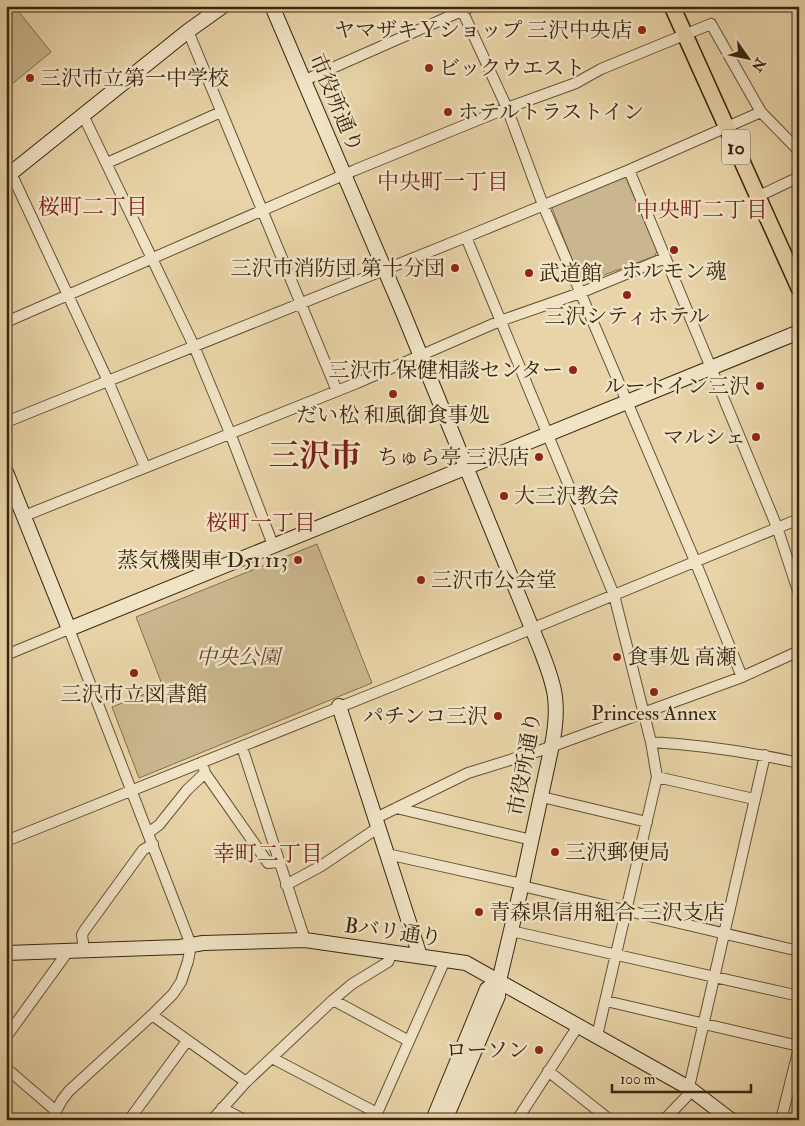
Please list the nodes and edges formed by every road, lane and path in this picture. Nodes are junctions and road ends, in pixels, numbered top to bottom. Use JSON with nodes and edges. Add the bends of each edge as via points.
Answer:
{"nodes":[{"id":1,"x":223,"y":6,"type":"edge"},
{"id":2,"x":272,"y":6,"type":"edge"},
{"id":3,"x":473,"y":6,"type":"edge"},
{"id":4,"x":672,"y":6,"type":"edge"},
{"id":5,"x":461,"y":9,"type":"edge"},
{"id":6,"x":188,"y":32,"type":"junction"},
{"id":7,"x":684,"y":34,"type":"junction"},
{"id":8,"x":305,"y":80,"type":"junction"},
{"id":9,"x":506,"y":108,"type":"junction"},
{"id":10,"x":221,"y":112,"type":"junction"},
{"id":11,"x":761,"y":112,"type":"junction"},
{"id":12,"x":83,"y":115,"type":"junction"},
{"id":13,"x":727,"y":127,"type":"junction"},
{"id":14,"x":799,"y":151,"type":"edge"},
{"id":15,"x":107,"y":163,"type":"junction"},
{"id":16,"x":629,"y":170,"type":"junction"},
{"id":17,"x":9,"y":175,"type":"edge"},
{"id":18,"x":345,"y":175,"type":"junction"},
{"id":19,"x":799,"y":177,"type":"edge"},
{"id":20,"x":759,"y":196,"type":"junction"},
{"id":21,"x":543,"y":205,"type":"junction"},
{"id":22,"x":262,"y":211,"type":"junction"},
{"id":23,"x":466,"y":237,"type":"junction"},
{"id":24,"x":152,"y":258,"type":"junction"},
{"id":25,"x":665,"y":258,"type":"junction"},
{"id":26,"x":385,"y":269,"type":"junction"},
{"id":27,"x":799,"y":288,"type":"edge"},
{"id":28,"x":580,"y":293,"type":"junction"},
{"id":29,"x":68,"y":295,"type":"junction"},
{"id":30,"x":301,"y":305,"type":"junction"},
{"id":31,"x":6,"y":322,"type":"edge"},
{"id":32,"x":500,"y":322,"type":"junction"},
{"id":33,"x":799,"y":332,"type":"edge"},
{"id":34,"x":194,"y":346,"type":"junction"},
{"id":35,"x":420,"y":356,"type":"junction"},
{"id":36,"x":711,"y":368,"type":"junction"},
{"id":37,"x":108,"y":381,"type":"junction"},
{"id":38,"x":337,"y":391,"type":"junction"},
{"id":39,"x":627,"y":402,"type":"junction"},
{"id":40,"x":6,"y":422,"type":"edge"},
{"id":41,"x":230,"y":433,"type":"junction"},
{"id":42,"x":547,"y":435,"type":"junction"},
{"id":43,"x":144,"y":467,"type":"junction"},
{"id":44,"x":465,"y":467,"type":"junction"},
{"id":45,"x":6,"y":472,"type":"edge"},
{"id":46,"x":24,"y":516,"type":"junction"},
{"id":47,"x":799,"y":519,"type":"edge"},
{"id":48,"x":777,"y":527,"type":"junction"},
{"id":49,"x":273,"y":545,"type":"junction"},
{"id":50,"x":695,"y":561,"type":"junction"},
{"id":51,"x":799,"y":594,"type":"edge"},
{"id":52,"x":614,"y":595,"type":"junction"},
{"id":53,"x":531,"y":628,"type":"junction"},
{"id":54,"x":69,"y":629,"type":"junction"},
{"id":55,"x":799,"y":651,"type":"edge"},
{"id":56,"x":6,"y":655,"type":"edge"},
{"id":57,"x":742,"y":677,"type":"junction"},
{"id":58,"x":340,"y":706,"type":"junction"},
{"id":59,"x":644,"y":713,"type":"junction"},
{"id":60,"x":651,"y":742,"type":"junction"},
{"id":61,"x":552,"y":745,"type":"junction"},
{"id":62,"x":242,"y":747,"type":"junction"},
{"id":63,"x":765,"y":756,"type":"junction"},
{"id":64,"x":202,"y":762,"type":"junction"},
{"id":65,"x":799,"y":763,"type":"edge"},
{"id":66,"x":205,"y":773,"type":"junction"},
{"id":67,"x":657,"y":777,"type":"junction"},
{"id":68,"x":131,"y":790,"type":"junction"},
{"id":69,"x":542,"y":797,"type":"junction"},
{"id":70,"x":754,"y":799,"type":"junction"},
{"id":71,"x":396,"y":808,"type":"junction"},
{"id":72,"x":377,"y":822,"type":"junction"},
{"id":73,"x":647,"y":822,"type":"junction"},
{"id":74,"x":148,"y":833,"type":"junction"},
{"id":75,"x":6,"y":840,"type":"edge"},
{"id":76,"x":532,"y":840,"type":"junction"},
{"id":77,"x":153,"y":844,"type":"junction"},
{"id":78,"x":387,"y":854,"type":"junction"},
{"id":79,"x":280,"y":862,"type":"junction"},
{"id":80,"x":286,"y":885,"type":"junction"},
{"id":81,"x":522,"y":885,"type":"junction"},
{"id":82,"x":627,"y":910,"type":"junction"},
{"id":83,"x":511,"y":931,"type":"junction"},
{"id":84,"x":724,"y":934,"type":"junction"},
{"id":85,"x":305,"y":940,"type":"junction"},
{"id":86,"x":191,"y":945,"type":"junction"},
{"id":87,"x":69,"y":950,"type":"junction"},
{"id":88,"x":84,"y":950,"type":"junction"},
{"id":89,"x":799,"y":952,"type":"edge"},
{"id":90,"x":6,"y":953,"type":"edge"},
{"id":91,"x":392,"y":953,"type":"junction"},
{"id":92,"x":617,"y":954,"type":"junction"},
{"id":93,"x":420,"y":956,"type":"junction"},
{"id":94,"x":446,"y":960,"type":"junction"},
{"id":95,"x":714,"y":977,"type":"junction"},
{"id":96,"x":498,"y":981,"type":"junction"},
{"id":97,"x":799,"y":996,"type":"edge"},
{"id":98,"x":333,"y":1000,"type":"junction"},
{"id":99,"x":606,"y":1001,"type":"junction"},
{"id":100,"x":152,"y":1016,"type":"junction"},
{"id":101,"x":703,"y":1024,"type":"junction"},
{"id":102,"x":578,"y":1026,"type":"junction"},
{"id":103,"x":597,"y":1036,"type":"junction"},
{"id":104,"x":6,"y":1037,"type":"edge"},
{"id":105,"x":187,"y":1041,"type":"junction"},
{"id":106,"x":409,"y":1041,"type":"junction"},
{"id":107,"x":799,"y":1047,"type":"edge"},
{"id":108,"x":272,"y":1058,"type":"junction"},
{"id":109,"x":6,"y":1068,"type":"edge"},
{"id":110,"x":548,"y":1071,"type":"junction"},
{"id":111,"x":246,"y":1082,"type":"junction"},
{"id":112,"x":689,"y":1088,"type":"junction"},
{"id":113,"x":222,"y":1108,"type":"junction"},
{"id":114,"x":54,"y":1116,"type":"edge"},
{"id":115,"x":375,"y":1117,"type":"edge"},
{"id":116,"x":521,"y":1118,"type":"edge"},
{"id":117,"x":129,"y":1120,"type":"edge"},
{"id":118,"x":212,"y":1120,"type":"edge"},
{"id":119,"x":244,"y":1120,"type":"edge"},
{"id":120,"x":434,"y":1120,"type":"edge"},
{"id":121,"x":446,"y":1120,"type":"edge"},
{"id":122,"x":610,"y":1120,"type":"edge"},
{"id":123,"x":664,"y":1120,"type":"edge"},
{"id":124,"x":731,"y":1120,"type":"edge"},
{"id":125,"x":781,"y":1120,"type":"edge"}],
"edges":[{"from":1,"to":6,"type":"street"},
{"from":2,"to":8,"type":"street","name":"市役所通り"},
{"from":3,"to":5,"type":"street"},
{"from":4,"to":7,"type":"main road","number":"10"},
{"from":5,"to":8,"type":"street"},
{"from":5,"to":9,"type":"street"},
{"from":6,"to":10,"type":"street"},
{"from":6,"to":12,"type":"street"},
{"from":7,"to":9,"type":"street","via":[[576,82]]},
{"from":7,"to":11,"type":"street","via":[[711,24]]},
{"from":7,"to":13,"type":"main road","number":"10"},
{"from":8,"to":18,"type":"street","name":"市役所通り"},
{"from":9,"to":18,"type":"street"},
{"from":9,"to":21,"type":"street"},
{"from":10,"to":15,"type":"street"},
{"from":10,"to":22,"type":"street"},
{"from":11,"to":13,"type":"street"},
{"from":11,"to":14,"type":"street"},
{"from":12,"to":15,"type":"street"},
{"from":12,"to":17,"type":"street"},
{"from":13,"to":16,"type":"street"},
{"from":13,"to":20,"type":"main road","number":"10"},
{"from":15,"to":24,"type":"street"},
{"from":16,"to":21,"type":"street"},
{"from":16,"to":25,"type":"street"},
{"from":17,"to":29,"type":"street"},
{"from":18,"to":22,"type":"street"},
{"from":18,"to":26,"type":"street","name":"市役所通り"},
{"from":19,"to":20,"type":"street"},
{"from":20,"to":27,"type":"main road","number":"10"},
{"from":21,"to":23,"type":"street"},
{"from":21,"to":28,"type":"street"},
{"from":22,"to":24,"type":"street"},
{"from":22,"to":30,"type":"street"},
{"from":23,"to":26,"type":"street"},
{"from":23,"to":32,"type":"street"},
{"from":24,"to":29,"type":"street"},
{"from":24,"to":34,"type":"street"},
{"from":25,"to":28,"type":"street"},
{"from":25,"to":36,"type":"street"},
{"from":26,"to":30,"type":"street"},
{"from":26,"to":35,"type":"street","name":"市役所通り"},
{"from":28,"to":32,"type":"street"},
{"from":28,"to":39,"type":"street"},
{"from":29,"to":31,"type":"street"},
{"from":29,"to":37,"type":"street"},
{"from":30,"to":34,"type":"street"},
{"from":30,"to":38,"type":"street"},
{"from":32,"to":35,"type":"street"},
{"from":32,"to":42,"type":"street"},
{"from":33,"to":36,"type":"street"},
{"from":34,"to":37,"type":"street"},
{"from":34,"to":41,"type":"street"},
{"from":35,"to":38,"type":"street"},
{"from":35,"to":44,"type":"street","name":"市役所通り"},
{"from":36,"to":39,"type":"street"},
{"from":36,"to":48,"type":"street"},
{"from":37,"to":40,"type":"street"},
{"from":37,"to":43,"type":"street"},
{"from":38,"to":41,"type":"street"},
{"from":39,"to":42,"type":"street"},
{"from":39,"to":50,"type":"street"},
{"from":41,"to":43,"type":"street"},
{"from":41,"to":49,"type":"street"},
{"from":42,"to":44,"type":"street"},
{"from":42,"to":52,"type":"street"},
{"from":43,"to":46,"type":"street"},
{"from":44,"to":49,"type":"street"},
{"from":44,"to":53,"type":"street","name":"市役所通り"},
{"from":45,"to":46,"type":"street"},
{"from":46,"to":54,"type":"street"},
{"from":47,"to":48,"type":"street"},
{"from":48,"to":50,"type":"street"},
{"from":48,"to":51,"type":"street"},
{"from":49,"to":54,"type":"street"},
{"from":50,"to":52,"type":"street"},
{"from":50,"to":57,"type":"street"},
{"from":52,"to":53,"type":"street"},
{"from":52,"to":59,"type":"street"},
{"from":53,"to":58,"type":"street"},
{"from":53,"to":61,"type":"street","name":"市役所通り","via":[[555,698]]},
{"from":54,"to":56,"type":"street"},
{"from":54,"to":68,"type":"street"},
{"from":55,"to":57,"type":"street"},
{"from":57,"to":59,"type":"street"},
{"from":58,"to":62,"type":"street"},
{"from":58,"to":72,"type":"street"},
{"from":59,"to":60,"type":"street"},
{"from":59,"to":61,"type":"street"},
{"from":60,"to":63,"type":"street","via":[[705,746]]},
{"from":60,"to":67,"type":"street"},
{"from":61,"to":69,"type":"street","name":"市役所通り"},
{"from":61,"to":71,"type":"street","via":[[468,773]]},
{"from":62,"to":64,"type":"street"},
{"from":62,"to":79,"type":"street"},
{"from":63,"to":65,"type":"street"},
{"from":63,"to":70,"type":"street"},
{"from":64,"to":66,"type":"street"},
{"from":64,"to":68,"type":"street"},
{"from":66,"to":74,"type":"street"},
{"from":66,"to":79,"type":"street","via":[[268,863]]},
{"from":67,"to":70,"type":"street"},
{"from":67,"to":73,"type":"street"},
{"from":68,"to":74,"type":"street"},
{"from":68,"to":75,"type":"street"},
{"from":69,"to":73,"type":"street"},
{"from":69,"to":76,"type":"street","name":"市役所通り"},
{"from":70,"to":84,"type":"street"},
{"from":71,"to":72,"type":"street"},
{"from":71,"to":76,"type":"street"},
{"from":72,"to":78,"type":"street"},
{"from":72,"to":80,"type":"street","via":[[321,866]]},
{"from":73,"to":82,"type":"street"},
{"from":74,"to":77,"type":"street"},
{"from":76,"to":81,"type":"street","name":"市役所通り"},
{"from":77,"to":86,"type":"street"},
{"from":77,"to":88,"type":"street","via":[[143,850],[84,930]]},
{"from":78,"to":81,"type":"street"},
{"from":78,"to":93,"type":"street"},
{"from":79,"to":80,"type":"street"},
{"from":80,"to":85,"type":"street"},
{"from":81,"to":82,"type":"street"},
{"from":81,"to":83,"type":"street","name":"市役所通り"},
{"from":82,"to":84,"type":"street"},
{"from":82,"to":92,"type":"street"},
{"from":83,"to":92,"type":"street"},
{"from":83,"to":96,"type":"street","name":"市役所通り"},
{"from":84,"to":89,"type":"street"},
{"from":84,"to":95,"type":"street"},
{"from":85,"to":86,"type":"street","name":"Bバリ通り"},
{"from":85,"to":91,"type":"street","name":"Bバリ通り"},
{"from":86,"to":88,"type":"street","name":"Bバリ通り"},
{"from":86,"to":100,"type":"street","via":[[181,982]]},
{"from":87,"to":88,"type":"street","name":"Bバリ通り"},
{"from":87,"to":90,"type":"street","name":"Bバリ通り"},
{"from":87,"to":104,"type":"street"},
{"from":91,"to":93,"type":"street","name":"Bバリ通り"},
{"from":91,"to":98,"type":"street","via":[[388,962]]},
{"from":92,"to":95,"type":"street"},
{"from":92,"to":99,"type":"street"},
{"from":93,"to":94,"type":"street","name":"Bバリ通り"},
{"from":94,"to":96,"type":"street","name":"Bバリ通り","via":[[466,963]]},
{"from":94,"to":106,"type":"street"},
{"from":95,"to":97,"type":"street"},
{"from":95,"to":101,"type":"street"},
{"from":96,"to":102,"type":"street","name":"Bバリ通り"},
{"from":96,"to":120,"type":"street","name":"市役所通り","via":[[487,989]]},
{"from":96,"to":121,"type":"street","name":"市役所通り","via":[[498,996]]},
{"from":98,"to":106,"type":"street"},
{"from":98,"to":108,"type":"street"},
{"from":99,"to":101,"type":"street"},
{"from":99,"to":103,"type":"street"},
{"from":100,"to":105,"type":"street"},
{"from":100,"to":114,"type":"street","via":[[69,1091]]},
{"from":101,"to":107,"type":"street"},
{"from":101,"to":112,"type":"street"},
{"from":102,"to":103,"type":"street","name":"Bバリ通り"},
{"from":102,"to":110,"type":"street"},
{"from":103,"to":112,"type":"street","name":"Bバリ通り"},
{"from":105,"to":111,"type":"street"},
{"from":105,"to":117,"type":"street"},
{"from":106,"to":115,"type":"street"},
{"from":107,"to":125,"type":"street"},
{"from":108,"to":111,"type":"street"},
{"from":108,"to":115,"type":"street"},
{"from":109,"to":114,"type":"street"},
{"from":110,"to":116,"type":"street"},
{"from":110,"to":122,"type":"street"},
{"from":111,"to":113,"type":"street"},
{"from":112,"to":123,"type":"street","via":[[687,1096]]},
{"from":112,"to":124,"type":"street","name":"Bバリ通り"},
{"from":113,"to":118,"type":"street"},
{"from":113,"to":119,"type":"street"}]}
